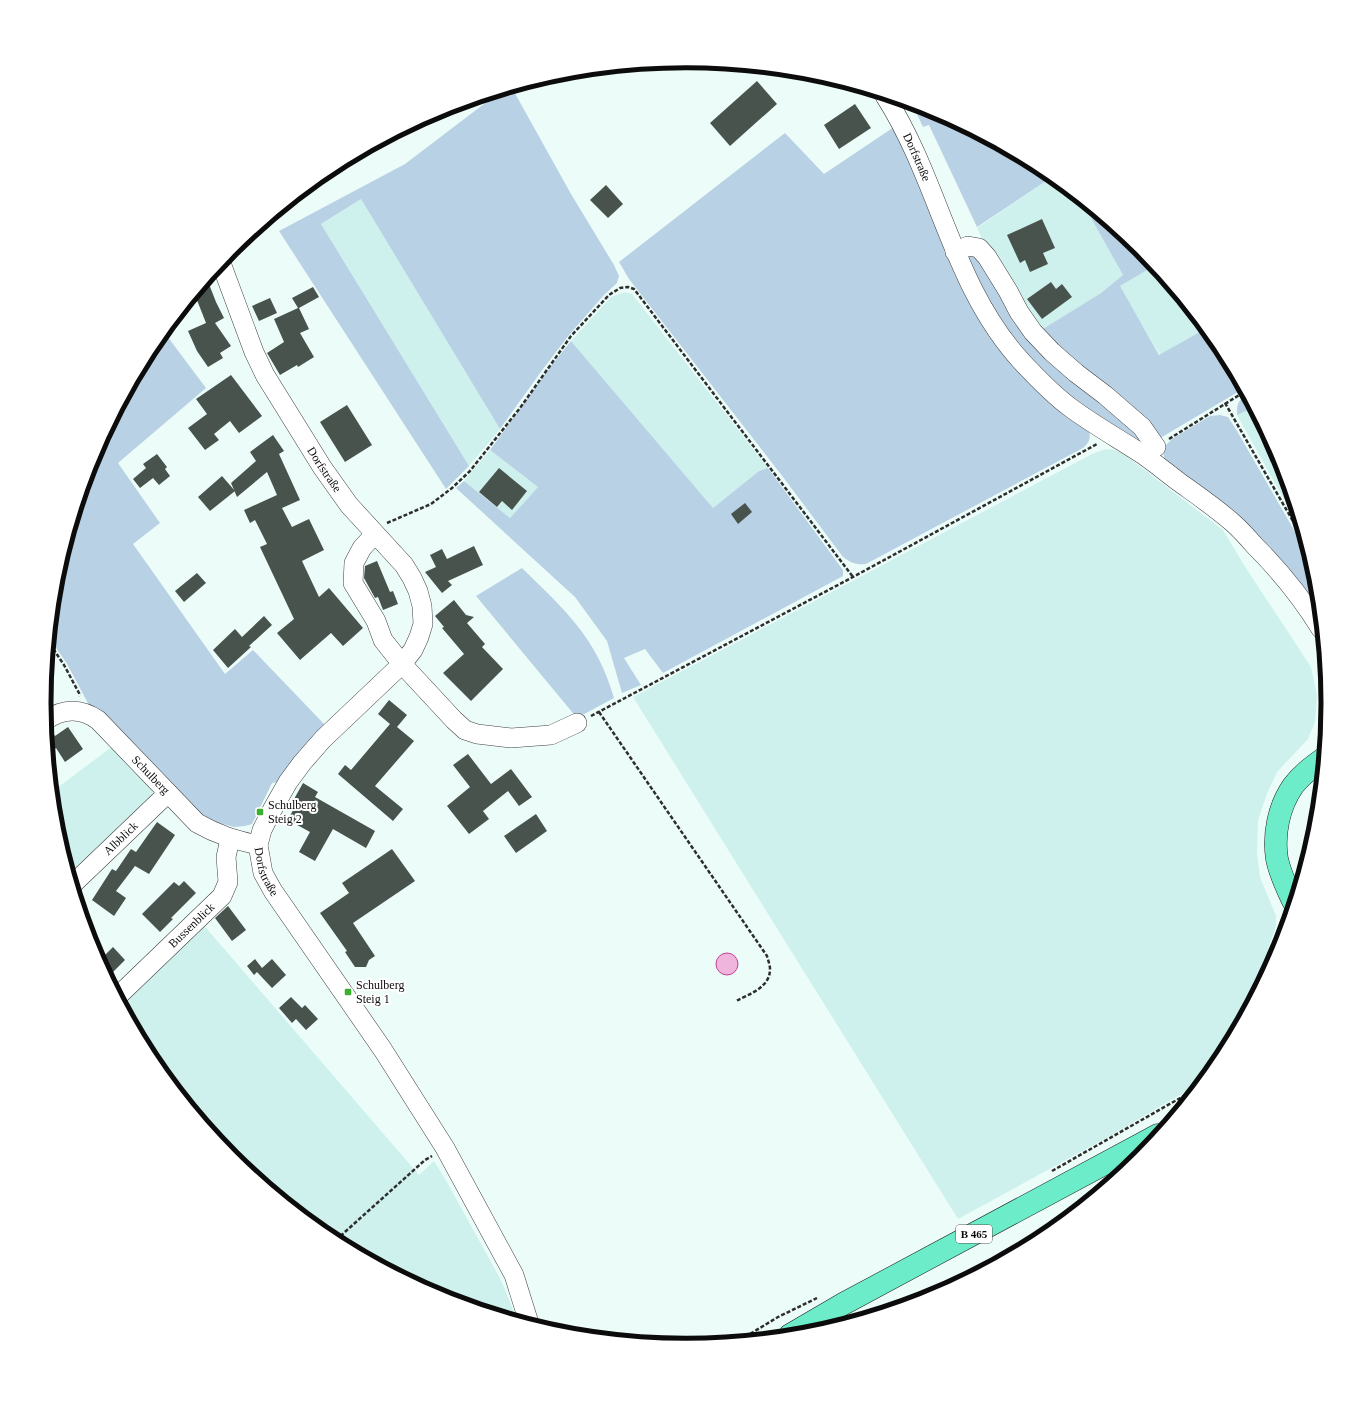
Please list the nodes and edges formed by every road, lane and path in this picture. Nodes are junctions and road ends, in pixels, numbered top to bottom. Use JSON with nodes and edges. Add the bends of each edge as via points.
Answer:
{"nodes":[{"id":1,"x":888,"y":102,"type":"edge"},
{"id":2,"x":955,"y":252,"type":"junction"},
{"id":3,"x":223,"y":269,"type":"edge"},
{"id":4,"x":1240,"y":394,"type":"edge"},
{"id":5,"x":1225,"y":403,"type":"junction"},
{"id":6,"x":1111,"y":436,"type":"junction"},
{"id":7,"x":1156,"y":447,"type":"joint"},
{"id":8,"x":1294,"y":523,"type":"edge"},
{"id":9,"x":375,"y":534,"type":"junction"},
{"id":10,"x":853,"y":577,"type":"junction"},
{"id":11,"x":1316,"y":620,"type":"edge"},
{"id":12,"x":53,"y":649,"type":"edge"},
{"id":13,"x":402,"y":664,"type":"junction"},
{"id":14,"x":80,"y":711,"type":"junction"},
{"id":15,"x":599,"y":712,"type":"junction"},
{"id":16,"x":51,"y":717,"type":"edge"},
{"id":17,"x":577,"y":723,"type":"joint"},
{"id":18,"x":1318,"y":762,"type":"edge"},
{"id":19,"x":168,"y":793,"type":"junction"},
{"id":20,"x":230,"y":839,"type":"junction"},
{"id":21,"x":258,"y":845,"type":"junction"},
{"id":22,"x":77,"y":880,"type":"edge"},
{"id":23,"x":1291,"y":895,"type":"edge"},
{"id":24,"x":121,"y":993,"type":"edge"},
{"id":25,"x":736,"y":1001,"type":"dead end"},
{"id":26,"x":1144,"y":1143,"type":"edge"},
{"id":27,"x":425,"y":1160,"type":"dead end"},
{"id":28,"x":341,"y":1236,"type":"edge"},
{"id":29,"x":528,"y":1318,"type":"edge"},
{"id":30,"x":804,"y":1327,"type":"edge"}],
"edges":[{"from":1,"to":2,"type":"street","name":"Dorfstraße","via":[[906,130]]},
{"from":2,"to":6,"type":"street","name":"Dorfstraße","via":[[975,295],[995,328],[1021,360],[1044,385],[1071,408]]},
{"from":2,"to":7,"type":"street","via":[[968,246],[979,248],[1033,332],[1076,373],[1142,427]]},
{"from":3,"to":9,"type":"street","name":"Dorfstraße","via":[[265,375],[322,467],[345,500]]},
{"from":4,"to":5,"type":"path"},
{"from":5,"to":7,"type":"path"},
{"from":5,"to":8,"type":"path"},
{"from":6,"to":10,"type":"path"},
{"from":6,"to":11,"type":"street","name":"Dorfstraße","via":[[1142,455],[1233,524],[1278,570]]},
{"from":9,"to":10,"type":"path","via":[[383,525],[431,504],[470,471],[520,408],[571,336],[609,295],[620,288],[628,287],[634,289]]},
{"from":9,"to":13,"type":"street","name":"Dorfstraße","via":[[404,565],[418,591],[422,606],[423,624],[419,637]]},
{"from":9,"to":13,"type":"street","via":[[354,562],[353,583],[376,621],[383,640]]},
{"from":10,"to":15,"type":"path"},
{"from":12,"to":14,"type":"path","via":[[79,693]]},
{"from":13,"to":17,"type":"street","via":[[465,730],[511,738],[534,737],[551,735]]},
{"from":13,"to":21,"type":"street","name":"Dorfstraße","via":[[323,739],[302,763],[271,812]]},
{"from":14,"to":16,"type":"street","via":[[62,712]]},
{"from":14,"to":19,"type":"street","name":"Schulberg","via":[[98,720]]},
{"from":15,"to":17,"type":"path"},
{"from":15,"to":25,"type":"path","via":[[767,956],[770,970],[766,981],[758,990]]},
{"from":18,"to":23,"type":"main road","via":[[1294,785],[1286,798],[1277,827],[1277,859],[1282,878]]},
{"from":19,"to":20,"type":"street","name":"Schulberg","via":[[197,823]]},
{"from":19,"to":22,"type":"street","name":"Albblick"},
{"from":20,"to":21,"type":"street","name":"Schulberg"},
{"from":20,"to":24,"type":"street","name":"Bussenblick","via":[[226,857],[228,882],[222,896]]},
{"from":21,"to":29,"type":"street","name":"Dorfstraße","via":[[263,873],[273,891],[382,1050],[445,1148],[514,1275]]},
{"from":26,"to":30,"type":"main road","number":"B 465"},
{"from":27,"to":28,"type":"path"}]}
